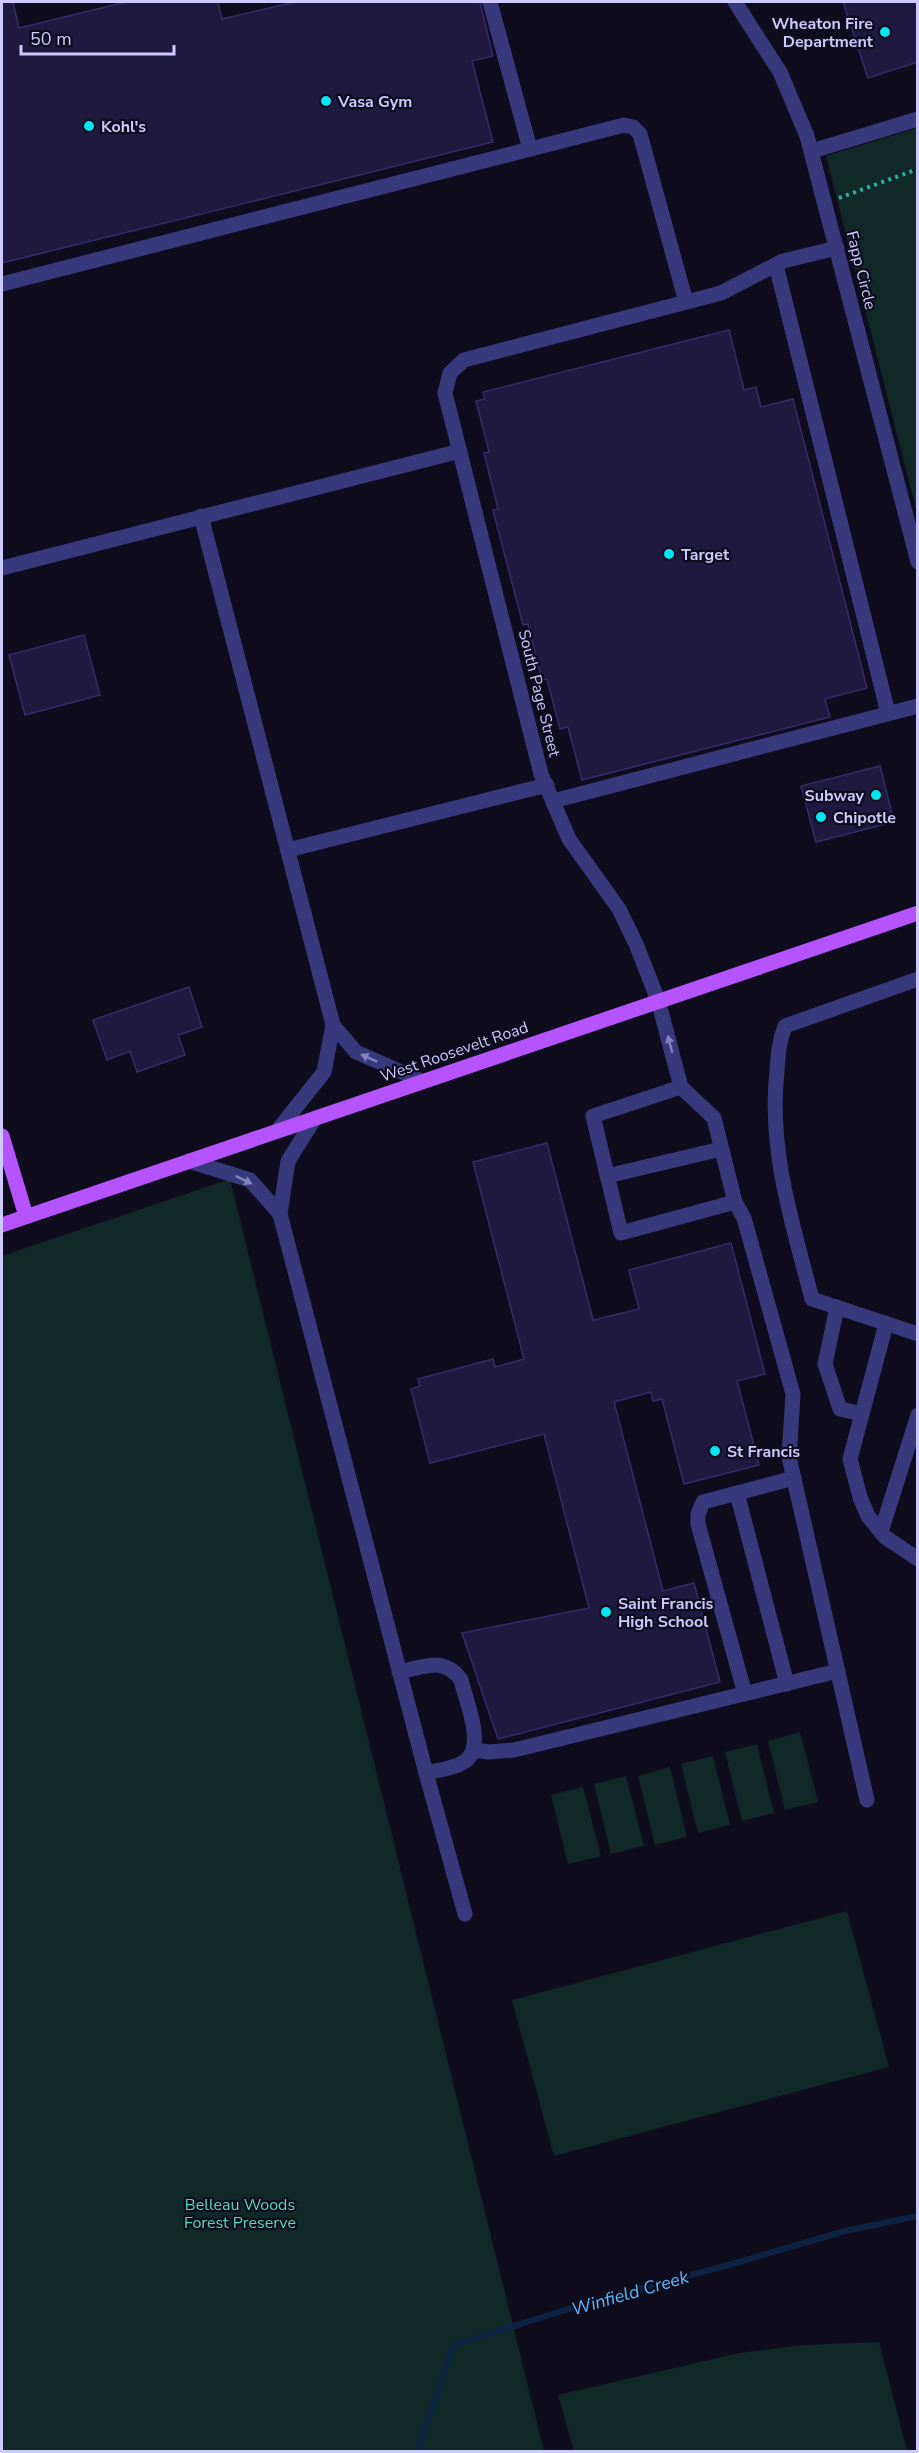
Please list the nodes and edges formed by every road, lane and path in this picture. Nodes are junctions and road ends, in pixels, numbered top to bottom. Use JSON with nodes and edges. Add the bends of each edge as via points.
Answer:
{"nodes":[{"id":1,"x":490,"y":2,"type":"edge"},
{"id":2,"x":735,"y":2,"type":"edge"},
{"id":3,"x":918,"y":119,"type":"edge"},
{"id":4,"x":530,"y":149,"type":"junction"},
{"id":5,"x":812,"y":151,"type":"junction"},
{"id":6,"x":918,"y":169,"type":"edge"},
{"id":7,"x":826,"y":203,"type":"junction"},
{"id":8,"x":837,"y":248,"type":"junction"},
{"id":9,"x":776,"y":265,"type":"junction"},
{"id":10,"x":2,"y":284,"type":"edge"},
{"id":11,"x":686,"y":302,"type":"junction"},
{"id":12,"x":460,"y":451,"type":"junction"},
{"id":13,"x":201,"y":516,"type":"junction"},
{"id":14,"x":918,"y":562,"type":"edge"},
{"id":15,"x":2,"y":568,"type":"edge"},
{"id":16,"x":918,"y":706,"type":"edge"},
{"id":17,"x":888,"y":713,"type":"junction"},
{"id":18,"x":547,"y":785,"type":"junction"},
{"id":19,"x":553,"y":801,"type":"junction"},
{"id":20,"x":288,"y":850,"type":"junction"},
{"id":21,"x":918,"y":913,"type":"edge"},
{"id":22,"x":918,"y":979,"type":"edge"},
{"id":23,"x":658,"y":1000,"type":"junction"},
{"id":24,"x":333,"y":1024,"type":"junction"},
{"id":25,"x":422,"y":1081,"type":"junction"},
{"id":26,"x":681,"y":1087,"type":"junction"},
{"id":27,"x":315,"y":1118,"type":"junction"},
{"id":28,"x":278,"y":1130,"type":"junction"},
{"id":29,"x":2,"y":1136,"type":"edge"},
{"id":30,"x":721,"y":1149,"type":"junction"},
{"id":31,"x":189,"y":1161,"type":"junction"},
{"id":32,"x":607,"y":1176,"type":"junction"},
{"id":33,"x":735,"y":1202,"type":"junction"},
{"id":34,"x":280,"y":1214,"type":"junction"},
{"id":35,"x":27,"y":1216,"type":"junction"},
{"id":36,"x":2,"y":1225,"type":"edge"},
{"id":37,"x":837,"y":1307,"type":"junction"},
{"id":38,"x":886,"y":1324,"type":"junction"},
{"id":39,"x":918,"y":1334,"type":"edge"},
{"id":40,"x":862,"y":1414,"type":"junction"},
{"id":41,"x":918,"y":1415,"type":"edge"},
{"id":42,"x":794,"y":1478,"type":"junction"},
{"id":43,"x":737,"y":1493,"type":"junction"},
{"id":44,"x":881,"y":1532,"type":"junction"},
{"id":45,"x":918,"y":1559,"type":"edge"},
{"id":46,"x":838,"y":1671,"type":"junction"},
{"id":47,"x":399,"y":1672,"type":"junction"},
{"id":48,"x":787,"y":1684,"type":"junction"},
{"id":49,"x":745,"y":1694,"type":"junction"},
{"id":50,"x":474,"y":1750,"type":"junction"},
{"id":51,"x":426,"y":1773,"type":"junction"},
{"id":52,"x":867,"y":1800,"type":"dead end"},
{"id":53,"x":465,"y":1914,"type":"dead end"}],
"edges":[{"from":1,"to":4,"type":"street"},
{"from":2,"to":5,"type":"street","name":"Fapp Circle","via":[[780,72]]},
{"from":3,"to":5,"type":"street"},
{"from":4,"to":10,"type":"street"},
{"from":4,"to":11,"type":"street","via":[[624,125],[637,131]]},
{"from":5,"to":7,"type":"street","name":"Fapp Circle"},
{"from":6,"to":7,"type":"path"},
{"from":7,"to":8,"type":"street","name":"Fapp Circle"},
{"from":8,"to":9,"type":"street"},
{"from":8,"to":14,"type":"street","name":"Fapp Circle"},
{"from":9,"to":11,"type":"street","via":[[721,293]]},
{"from":9,"to":17,"type":"street"},
{"from":11,"to":12,"type":"street","name":"South Page Street","via":[[456,365],[445,393]]},
{"from":12,"to":13,"type":"street"},
{"from":12,"to":18,"type":"street","name":"South Page Street"},
{"from":13,"to":15,"type":"street"},
{"from":13,"to":20,"type":"street"},
{"from":16,"to":17,"type":"street"},
{"from":17,"to":19,"type":"street"},
{"from":18,"to":19,"type":"street","name":"South Page Street"},
{"from":18,"to":20,"type":"street"},
{"from":19,"to":23,"type":"street","name":"South Page Street","via":[[570,840],[620,909]]},
{"from":20,"to":24,"type":"street"},
{"from":21,"to":23,"type":"main road","name":"West Roosevelt Road"},
{"from":22,"to":37,"type":"street","via":[[785,1026],[780,1038],[775,1084],[783,1184],[812,1299]]},
{"from":23,"to":25,"type":"main road","name":"West Roosevelt Road"},
{"from":26,"to":23,"type":"street","name":"South Page Street","one_way":true},
{"from":25,"to":24,"type":"street","one_way":true,"via":[[356,1052]]},
{"from":24,"to":28,"type":"street","via":[[324,1072]]},
{"from":25,"to":27,"type":"main road","name":"West Roosevelt Road"},
{"from":26,"to":30,"type":"street","via":[[714,1118]]},
{"from":26,"to":32,"type":"street","via":[[593,1116]]},
{"from":27,"to":28,"type":"main road","name":"West Roosevelt Road"},
{"from":27,"to":34,"type":"street","via":[[288,1161]]},
{"from":28,"to":31,"type":"main road","name":"West Roosevelt Road"},
{"from":29,"to":35,"type":"main road"},
{"from":30,"to":32,"type":"street"},
{"from":30,"to":33,"type":"street"},
{"from":31,"to":34,"type":"street","one_way":true,"via":[[250,1180]]},
{"from":31,"to":35,"type":"main road","name":"West Roosevelt Road"},
{"from":32,"to":33,"type":"street","via":[[621,1233]]},
{"from":33,"to":42,"type":"street","via":[[744,1218],[793,1394],[789,1457]]},
{"from":34,"to":47,"type":"street"},
{"from":35,"to":36,"type":"main road","name":"West Roosevelt Road"},
{"from":37,"to":38,"type":"street"},
{"from":37,"to":40,"type":"street","via":[[825,1364],[840,1408]]},
{"from":38,"to":39,"type":"street"},
{"from":38,"to":40,"type":"street"},
{"from":40,"to":44,"type":"street","via":[[850,1459],[868,1516]]},
{"from":41,"to":44,"type":"street"},
{"from":42,"to":43,"type":"street"},
{"from":42,"to":46,"type":"street"},
{"from":43,"to":48,"type":"street"},
{"from":43,"to":49,"type":"street","via":[[703,1502],[698,1524]]},
{"from":44,"to":45,"type":"street"},
{"from":46,"to":48,"type":"street"},
{"from":46,"to":52,"type":"street"},
{"from":47,"to":50,"type":"street","via":[[433,1664],[456,1673],[474,1732]]},
{"from":47,"to":51,"type":"street"},
{"from":48,"to":49,"type":"street"},
{"from":49,"to":50,"type":"street","via":[[514,1750]]},
{"from":50,"to":51,"type":"street","via":[[464,1763]]},
{"from":51,"to":53,"type":"street"}]}
